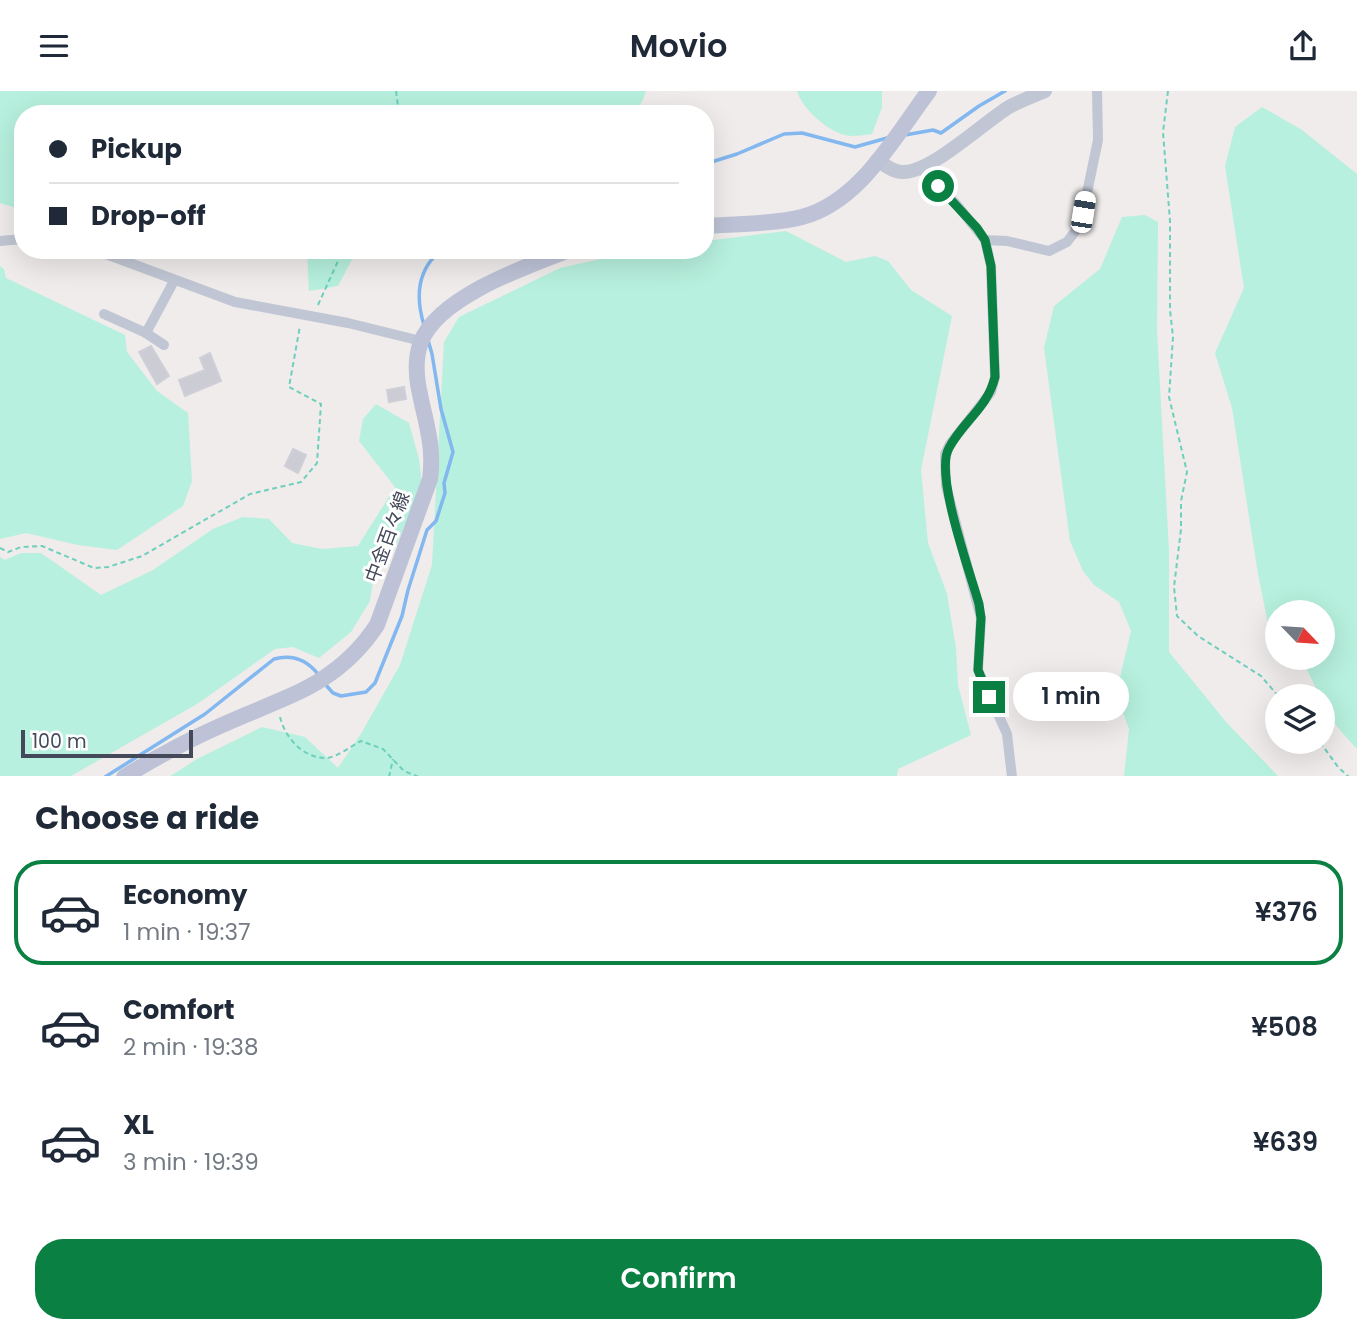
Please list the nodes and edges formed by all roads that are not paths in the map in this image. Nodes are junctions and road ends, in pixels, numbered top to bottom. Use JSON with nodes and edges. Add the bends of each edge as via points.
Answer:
{"nodes":[{"id":1,"x":929,"y":91,"type":"edge"},
{"id":2,"x":1045,"y":91,"type":"edge"},
{"id":3,"x":1097,"y":91,"type":"edge"},
{"id":4,"x":881,"y":155,"type":"junction"},
{"id":5,"x":919,"y":167,"type":"junction"},
{"id":6,"x":714,"y":225,"type":"edge"},
{"id":7,"x":985,"y":240,"type":"junction"},
{"id":8,"x":118,"y":259,"type":"edge"},
{"id":9,"x":546,"y":259,"type":"edge"},
{"id":10,"x":174,"y":281,"type":"junction"},
{"id":11,"x":104,"y":314,"type":"dead end"},
{"id":12,"x":146,"y":333,"type":"junction"},
{"id":13,"x":421,"y":341,"type":"junction"},
{"id":14,"x":164,"y":345,"type":"dead end"},
{"id":15,"x":124,"y":776,"type":"edge"},
{"id":16,"x":1012,"y":776,"type":"edge"}],
"edges":[{"from":1,"to":4,"type":"main road"},
{"from":2,"to":5,"type":"street","via":[[1009,107],[939,158]]},
{"from":3,"to":7,"type":"street","via":[[1098,140],[1077,229],[1067,242],[1049,251]]},
{"from":4,"to":5,"type":"street","via":[[895,171],[905,173]]},
{"from":4,"to":6,"type":"main road","via":[[846,194],[825,208],[800,218]]},
{"from":5,"to":7,"type":"street"},
{"from":7,"to":16,"type":"street","via":[[991,266],[995,377],[991,392],[950,444],[944,465],[981,618],[978,670],[1007,734]]},
{"from":8,"to":10,"type":"street"},
{"from":9,"to":13,"type":"main road","name":"中金百々線","via":[[455,303],[435,320]]},
{"from":10,"to":12,"type":"street"},
{"from":10,"to":13,"type":"street","via":[[235,302]]},
{"from":11,"to":12,"type":"street"},
{"from":12,"to":14,"type":"street"},
{"from":13,"to":15,"type":"main road","name":"中金百々線","via":[[418,384],[429,427],[430,479],[377,625],[363,646],[314,686],[169,750]]}]}
